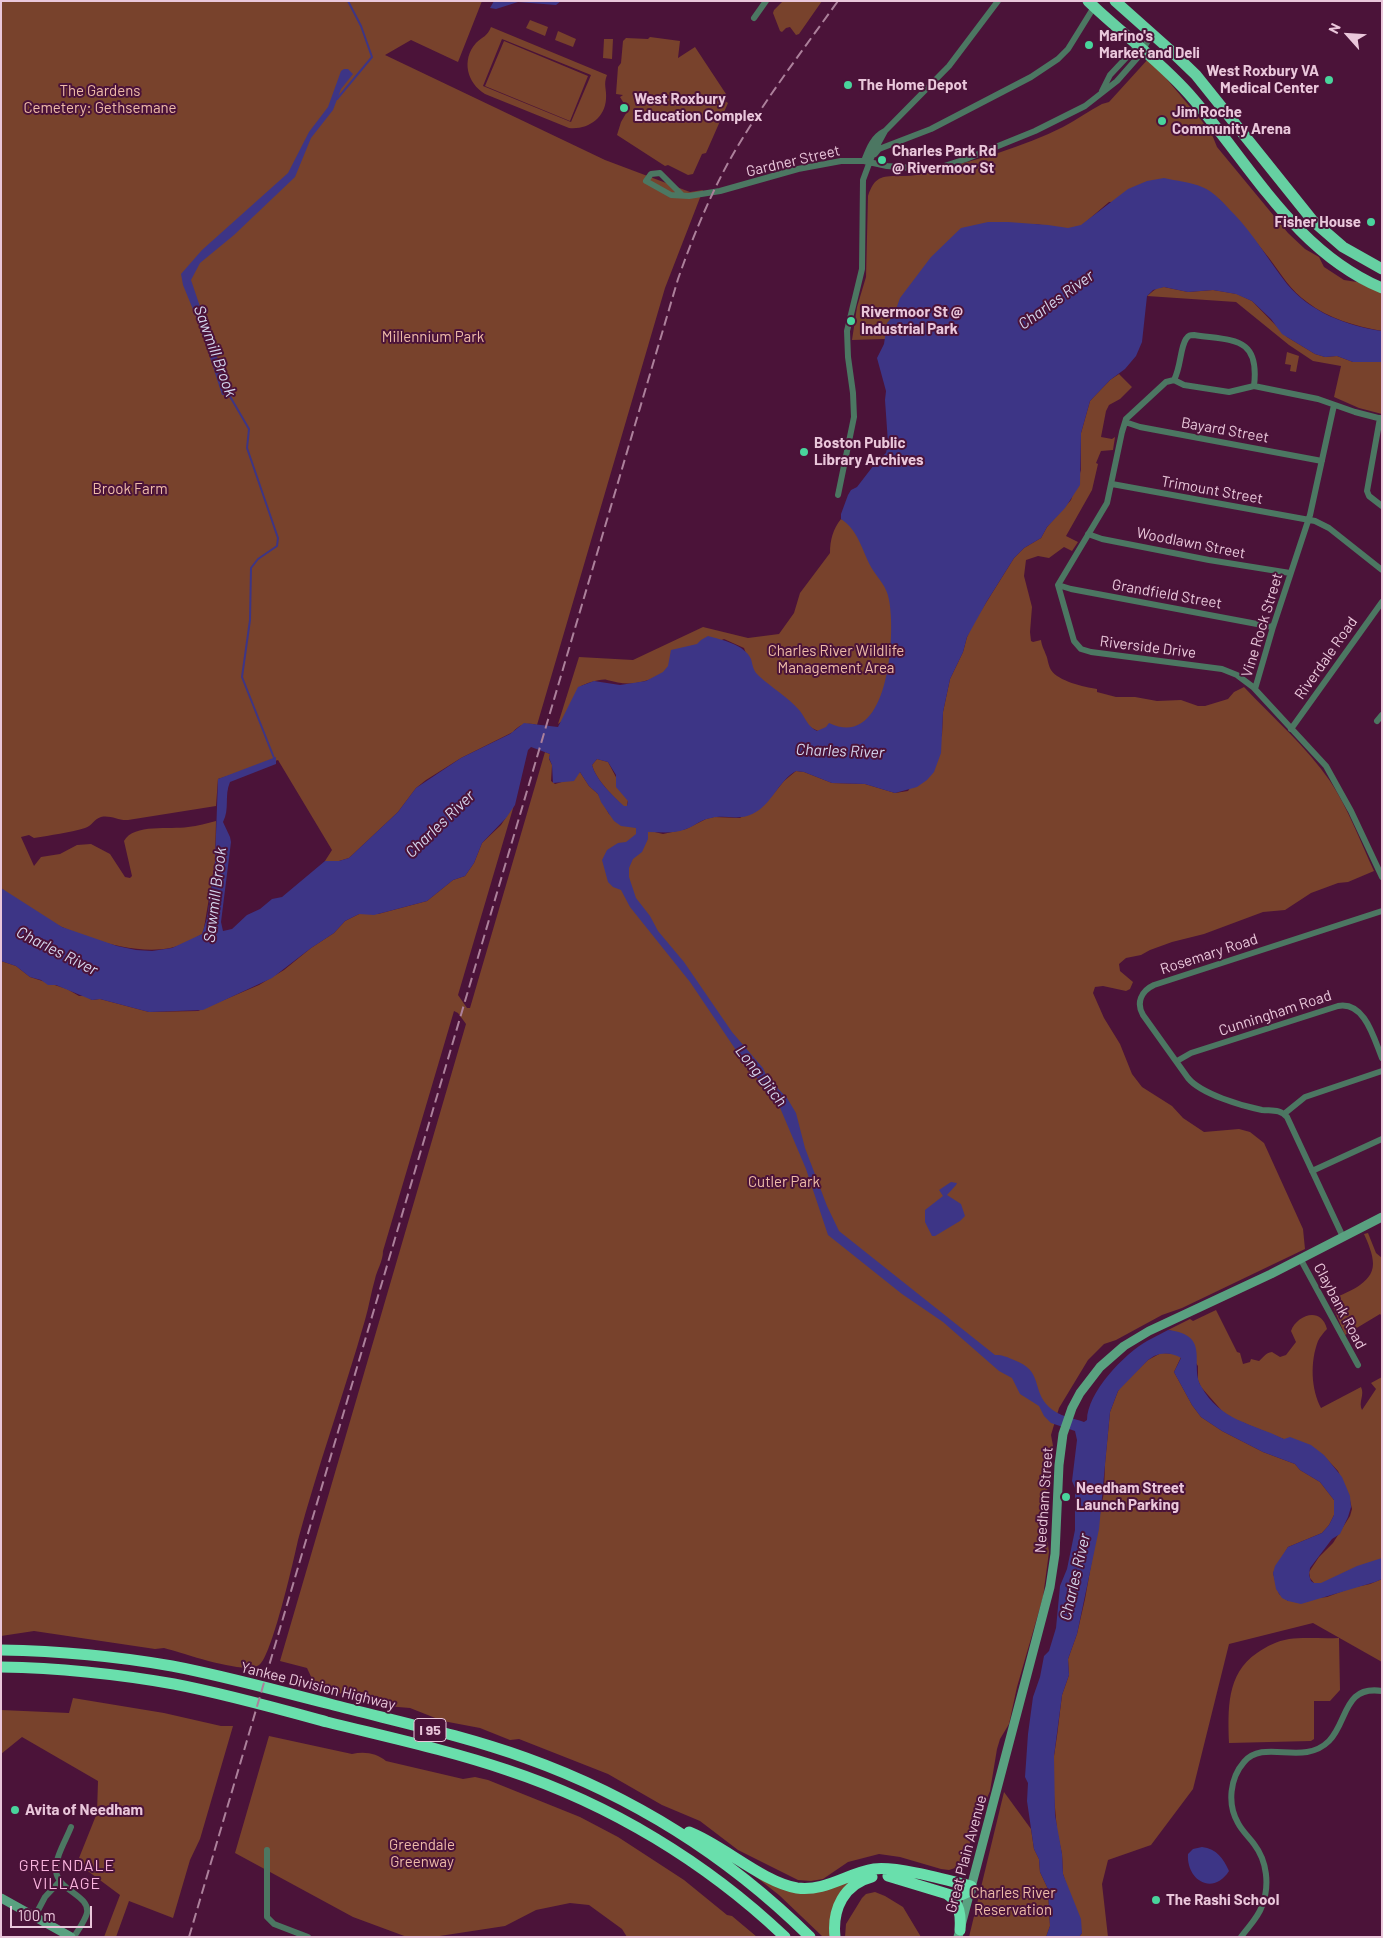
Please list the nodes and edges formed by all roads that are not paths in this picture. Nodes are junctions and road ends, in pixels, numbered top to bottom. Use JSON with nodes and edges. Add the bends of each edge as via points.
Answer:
{"nodes":[{"id":1,"x":766,"y":1,"type":"edge"},
{"id":2,"x":998,"y":1,"type":"edge"},
{"id":3,"x":1115,"y":1,"type":"edge"},
{"id":4,"x":1091,"y":4,"type":"edge"},
{"id":5,"x":754,"y":18,"type":"dead end"},
{"id":6,"x":1152,"y":34,"type":"junction"},
{"id":7,"x":1140,"y":47,"type":"junction"},
{"id":8,"x":867,"y":161,"type":"junction"},
{"id":9,"x":682,"y":195,"type":"junction"},
{"id":10,"x":1343,"y":247,"type":"junction"},
{"id":11,"x":1333,"y":261,"type":"junction"},
{"id":12,"x":1382,"y":270,"type":"edge"},
{"id":13,"x":1382,"y":288,"type":"edge"},
{"id":14,"x":1174,"y":380,"type":"junction"},
{"id":15,"x":1254,"y":386,"type":"junction"},
{"id":16,"x":1334,"y":405,"type":"junction"},
{"id":17,"x":1381,"y":418,"type":"edge"},
{"id":18,"x":1125,"y":422,"type":"junction"},
{"id":19,"x":1322,"y":461,"type":"junction"},
{"id":20,"x":1112,"y":484,"type":"junction"},
{"id":21,"x":838,"y":494,"type":"dead end"},
{"id":22,"x":1382,"y":506,"type":"edge"},
{"id":23,"x":1309,"y":520,"type":"junction"},
{"id":24,"x":1088,"y":534,"type":"junction"},
{"id":25,"x":1382,"y":570,"type":"edge"},
{"id":26,"x":1290,"y":573,"type":"junction"},
{"id":27,"x":1058,"y":585,"type":"junction"},
{"id":28,"x":1382,"y":602,"type":"edge"},
{"id":29,"x":1273,"y":627,"type":"junction"},
{"id":30,"x":1256,"y":689,"type":"junction"},
{"id":31,"x":1291,"y":729,"type":"junction"},
{"id":32,"x":1382,"y":877,"type":"edge"},
{"id":33,"x":1382,"y":911,"type":"edge"},
{"id":34,"x":1382,"y":1058,"type":"edge"},
{"id":35,"x":1177,"y":1061,"type":"junction"},
{"id":36,"x":1382,"y":1071,"type":"edge"},
{"id":37,"x":1284,"y":1114,"type":"junction"},
{"id":38,"x":1382,"y":1139,"type":"edge"},
{"id":39,"x":1312,"y":1171,"type":"junction"},
{"id":40,"x":1382,"y":1217,"type":"edge"},
{"id":41,"x":1343,"y":1237,"type":"junction"},
{"id":42,"x":1301,"y":1260,"type":"junction"},
{"id":43,"x":1358,"y":1365,"type":"dead end"},
{"id":44,"x":1,"y":1650,"type":"edge"},
{"id":45,"x":1,"y":1667,"type":"edge"},
{"id":46,"x":1382,"y":1691,"type":"edge"},
{"id":47,"x":1000,"y":1779,"type":"joint"},
{"id":48,"x":663,"y":1822,"type":"junction"},
{"id":49,"x":71,"y":1827,"type":"dead end"},
{"id":50,"x":267,"y":1850,"type":"dead end"},
{"id":51,"x":60,"y":1881,"type":"junction"},
{"id":52,"x":971,"y":1888,"type":"junction"},
{"id":53,"x":945,"y":1894,"type":"junction"},
{"id":54,"x":1,"y":1898,"type":"edge"},
{"id":55,"x":35,"y":1916,"type":"junction"},
{"id":56,"x":54,"y":1933,"type":"edge"},
{"id":57,"x":959,"y":1934,"type":"edge"},
{"id":58,"x":72,"y":1937,"type":"edge"},
{"id":59,"x":308,"y":1937,"type":"edge"},
{"id":60,"x":785,"y":1937,"type":"edge"},
{"id":61,"x":810,"y":1937,"type":"edge"},
{"id":62,"x":835,"y":1937,"type":"edge"},
{"id":63,"x":1240,"y":1937,"type":"edge"}],
"edges":[{"from":1,"to":5,"type":"street"},
{"from":2,"to":8,"type":"street","via":[[949,66],[885,131]]},
{"from":3,"to":6,"type":"highway"},
{"from":4,"to":7,"type":"highway"},
{"from":4,"to":8,"type":"street","via":[[1068,49],[1058,59],[1031,77],[931,129],[880,149]]},
{"from":6,"to":7,"type":"street","name":"Gardner Street"},
{"from":6,"to":10,"type":"highway","via":[[1198,78],[1313,221]]},
{"from":7,"to":8,"type":"street","name":"Gardner Street","via":[[1117,81],[1086,106],[966,159],[941,167],[911,168]]},
{"from":7,"to":11,"type":"highway","via":[[1189,94],[1293,224]]},
{"from":8,"to":9,"type":"street","name":"Gardner Street","via":[[841,161],[706,194]]},
{"from":8,"to":21,"type":"street","via":[[863,180],[862,269],[847,331],[854,417]]},
{"from":9,"to":9,"type":"street","name":"Gardner Street","via":[[660,173],[651,174],[646,182],[671,195]]},
{"from":10,"to":11,"type":"highway"},
{"from":10,"to":12,"type":"highway"},
{"from":11,"to":13,"type":"highway"},
{"from":14,"to":15,"type":"street","via":[[1184,385],[1229,392]]},
{"from":14,"to":15,"type":"street","via":[[1186,339],[1194,335],[1237,342],[1246,347],[1255,363]]},
{"from":14,"to":18,"type":"street","via":[[1164,384]]},
{"from":15,"to":16,"type":"street"},
{"from":16,"to":17,"type":"street"},
{"from":16,"to":19,"type":"street","name":"Vine Rock Street"},
{"from":17,"to":22,"type":"street","via":[[1367,491]]},
{"from":18,"to":19,"type":"street","name":"Bayard Street","via":[[1140,428]]},
{"from":18,"to":20,"type":"street"},
{"from":19,"to":23,"type":"street","name":"Vine Rock Street"},
{"from":20,"to":23,"type":"street","name":"Trimount Street"},
{"from":20,"to":24,"type":"street","via":[[1106,506]]},
{"from":23,"to":25,"type":"street","name":"Trimount Street","via":[[1329,528]]},
{"from":23,"to":26,"type":"street","name":"Vine Rock Street"},
{"from":24,"to":26,"type":"street","name":"Woodlawn Street","via":[[1209,560]]},
{"from":24,"to":27,"type":"street"},
{"from":26,"to":29,"type":"street","name":"Vine Rock Street"},
{"from":27,"to":29,"type":"street","name":"Grandfield Street"},
{"from":27,"to":30,"type":"street","name":"Riverside Drive","via":[[1070,632],[1081,649],[1222,669]]},
{"from":28,"to":31,"type":"street","name":"Riverdale Road"},
{"from":29,"to":30,"type":"street","name":"Vine Rock Street"},
{"from":30,"to":31,"type":"street","name":"Vine Rock Street"},
{"from":31,"to":32,"type":"street","name":"Vine Rock Street","via":[[1332,776]]},
{"from":33,"to":35,"type":"street","name":"Rosemary Road","via":[[1148,988],[1141,998],[1141,1012]]},
{"from":34,"to":35,"type":"street","name":"Cunningham Road","via":[[1362,1015],[1352,1007],[1341,1005],[1191,1053]]},
{"from":35,"to":37,"type":"street","name":"Rosemary Road","via":[[1191,1082],[1204,1092]]},
{"from":36,"to":37,"type":"street","via":[[1304,1097]]},
{"from":37,"to":39,"type":"street"},
{"from":38,"to":39,"type":"street"},
{"from":39,"to":41,"type":"street"},
{"from":40,"to":41,"type":"main road","name":"Needham Street"},
{"from":41,"to":42,"type":"main road","name":"Needham Street"},
{"from":42,"to":43,"type":"street","name":"Claybank Road"},
{"from":42,"to":47,"type":"main road","name":"Needham Street","via":[[1124,1346],[1093,1374],[1080,1393],[1063,1434],[1059,1460],[1053,1574]]},
{"from":44,"to":48,"type":"highway","name":"Yankee Division Highway","number":"I 95","via":[[93,1655],[174,1666],[448,1734],[563,1772]]},
{"from":45,"to":60,"type":"highway","number":"I 95","via":[[96,1673],[195,1689],[507,1770],[590,1804],[652,1837],[720,1882]]},
{"from":46,"to":63,"type":"street","via":[[1366,1691],[1354,1698],[1345,1709],[1333,1736],[1319,1749],[1301,1754],[1257,1753],[1240,1768],[1232,1787],[1232,1809],[1261,1856],[1267,1883],[1260,1911]]},
{"from":47,"to":52,"type":"main road","name":"Great Plain Avenue"},
{"from":48,"to":52,"type":"highway","via":[[696,1835],[773,1879],[796,1887],[817,1887],[880,1869]]},
{"from":48,"to":61,"type":"highway","name":"Yankee Division Highway","number":"I 95","via":[[739,1874]]},
{"from":49,"to":51,"type":"street","via":[[56,1866]]},
{"from":50,"to":59,"type":"street","via":[[267,1917],[274,1924]]},
{"from":51,"to":55,"type":"street","via":[[45,1897]]},
{"from":51,"to":58,"type":"street","via":[[87,1907],[86,1916]]},
{"from":52,"to":53,"type":"highway","via":[[958,1896]]},
{"from":52,"to":57,"type":"main road","name":"Great Plain Avenue"},
{"from":53,"to":57,"type":"highway","via":[[958,1905]]},
{"from":53,"to":62,"type":"highway","via":[[889,1876],[864,1879],[839,1902],[834,1920]]},
{"from":54,"to":55,"type":"main road"},
{"from":55,"to":56,"type":"main road"},
{"from":56,"to":58,"type":"main road"}]}
